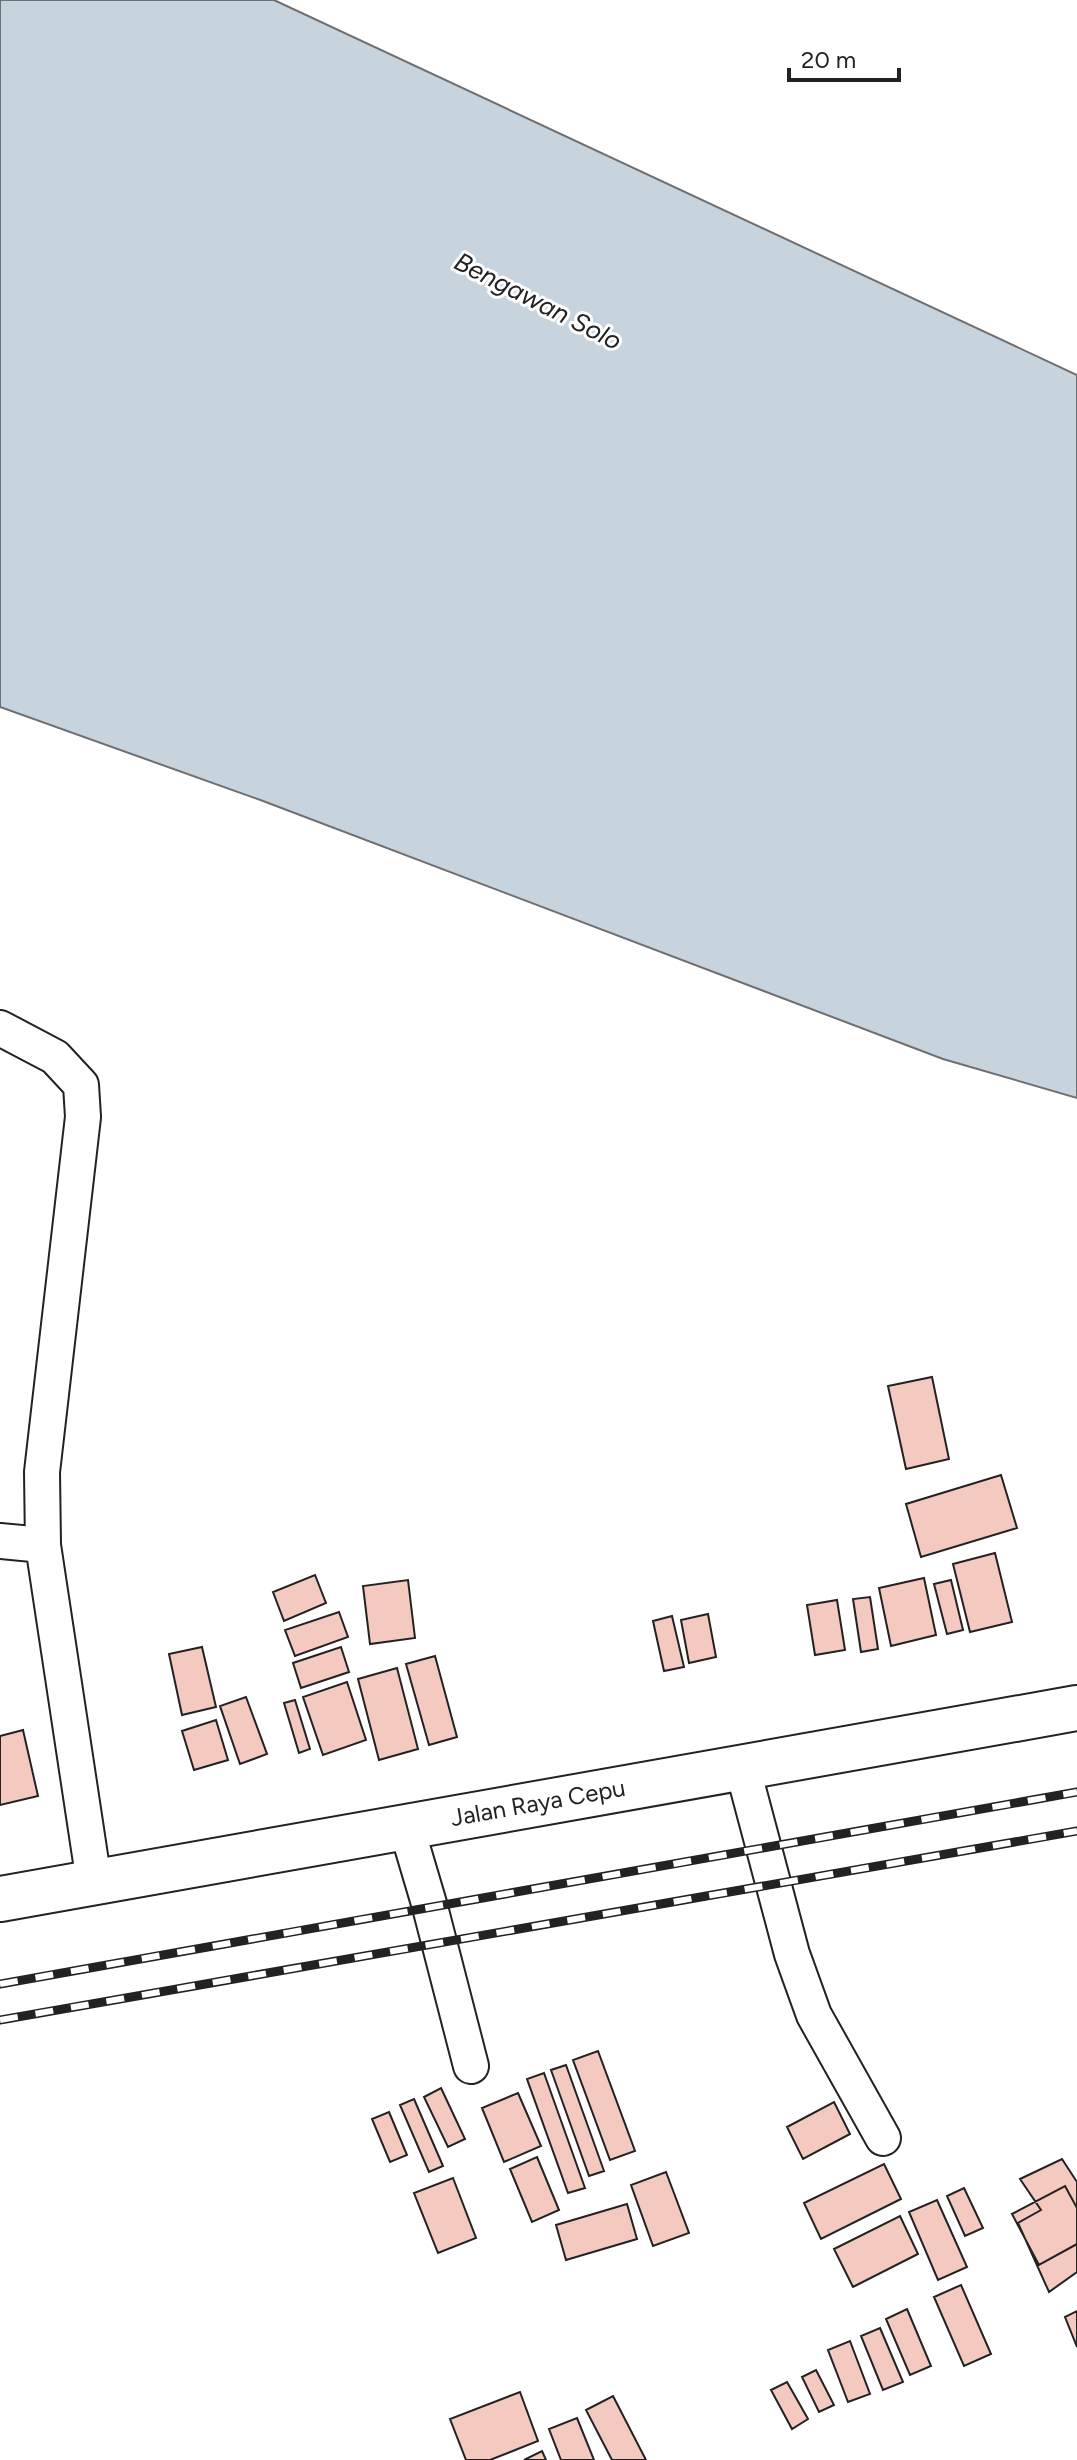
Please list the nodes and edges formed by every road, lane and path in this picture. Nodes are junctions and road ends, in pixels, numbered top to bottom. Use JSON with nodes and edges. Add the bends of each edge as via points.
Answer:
{"nodes":[{"id":1,"x":0,"y":1028,"type":"edge"},
{"id":2,"x":0,"y":1541,"type":"edge"},
{"id":3,"x":43,"y":1545,"type":"junction"},
{"id":4,"x":1077,"y":1708,"type":"edge"},
{"id":5,"x":742,"y":1766,"type":"junction"},
{"id":6,"x":406,"y":1826,"type":"junction"},
{"id":7,"x":94,"y":1882,"type":"junction"},
{"id":8,"x":0,"y":1899,"type":"edge"},
{"id":9,"x":471,"y":2066,"type":"dead end"},
{"id":10,"x":883,"y":2138,"type":"dead end"}],
"edges":[{"from":1,"to":3,"type":"street","via":[[55,1057],[81,1085],[83,1117],[42,1472]]},
{"from":2,"to":3,"type":"street"},
{"from":3,"to":7,"type":"street"},
{"from":4,"to":5,"type":"highway","name":"Jalan Raya Cepu"},
{"from":5,"to":6,"type":"highway","name":"Jalan Raya Cepu"},
{"from":5,"to":10,"type":"street","via":[[792,1954],[814,2015]]},
{"from":6,"to":7,"type":"highway","name":"Jalan Raya Cepu"},
{"from":6,"to":9,"type":"street"},
{"from":7,"to":8,"type":"highway","name":"Jalan Raya Cepu"}]}
